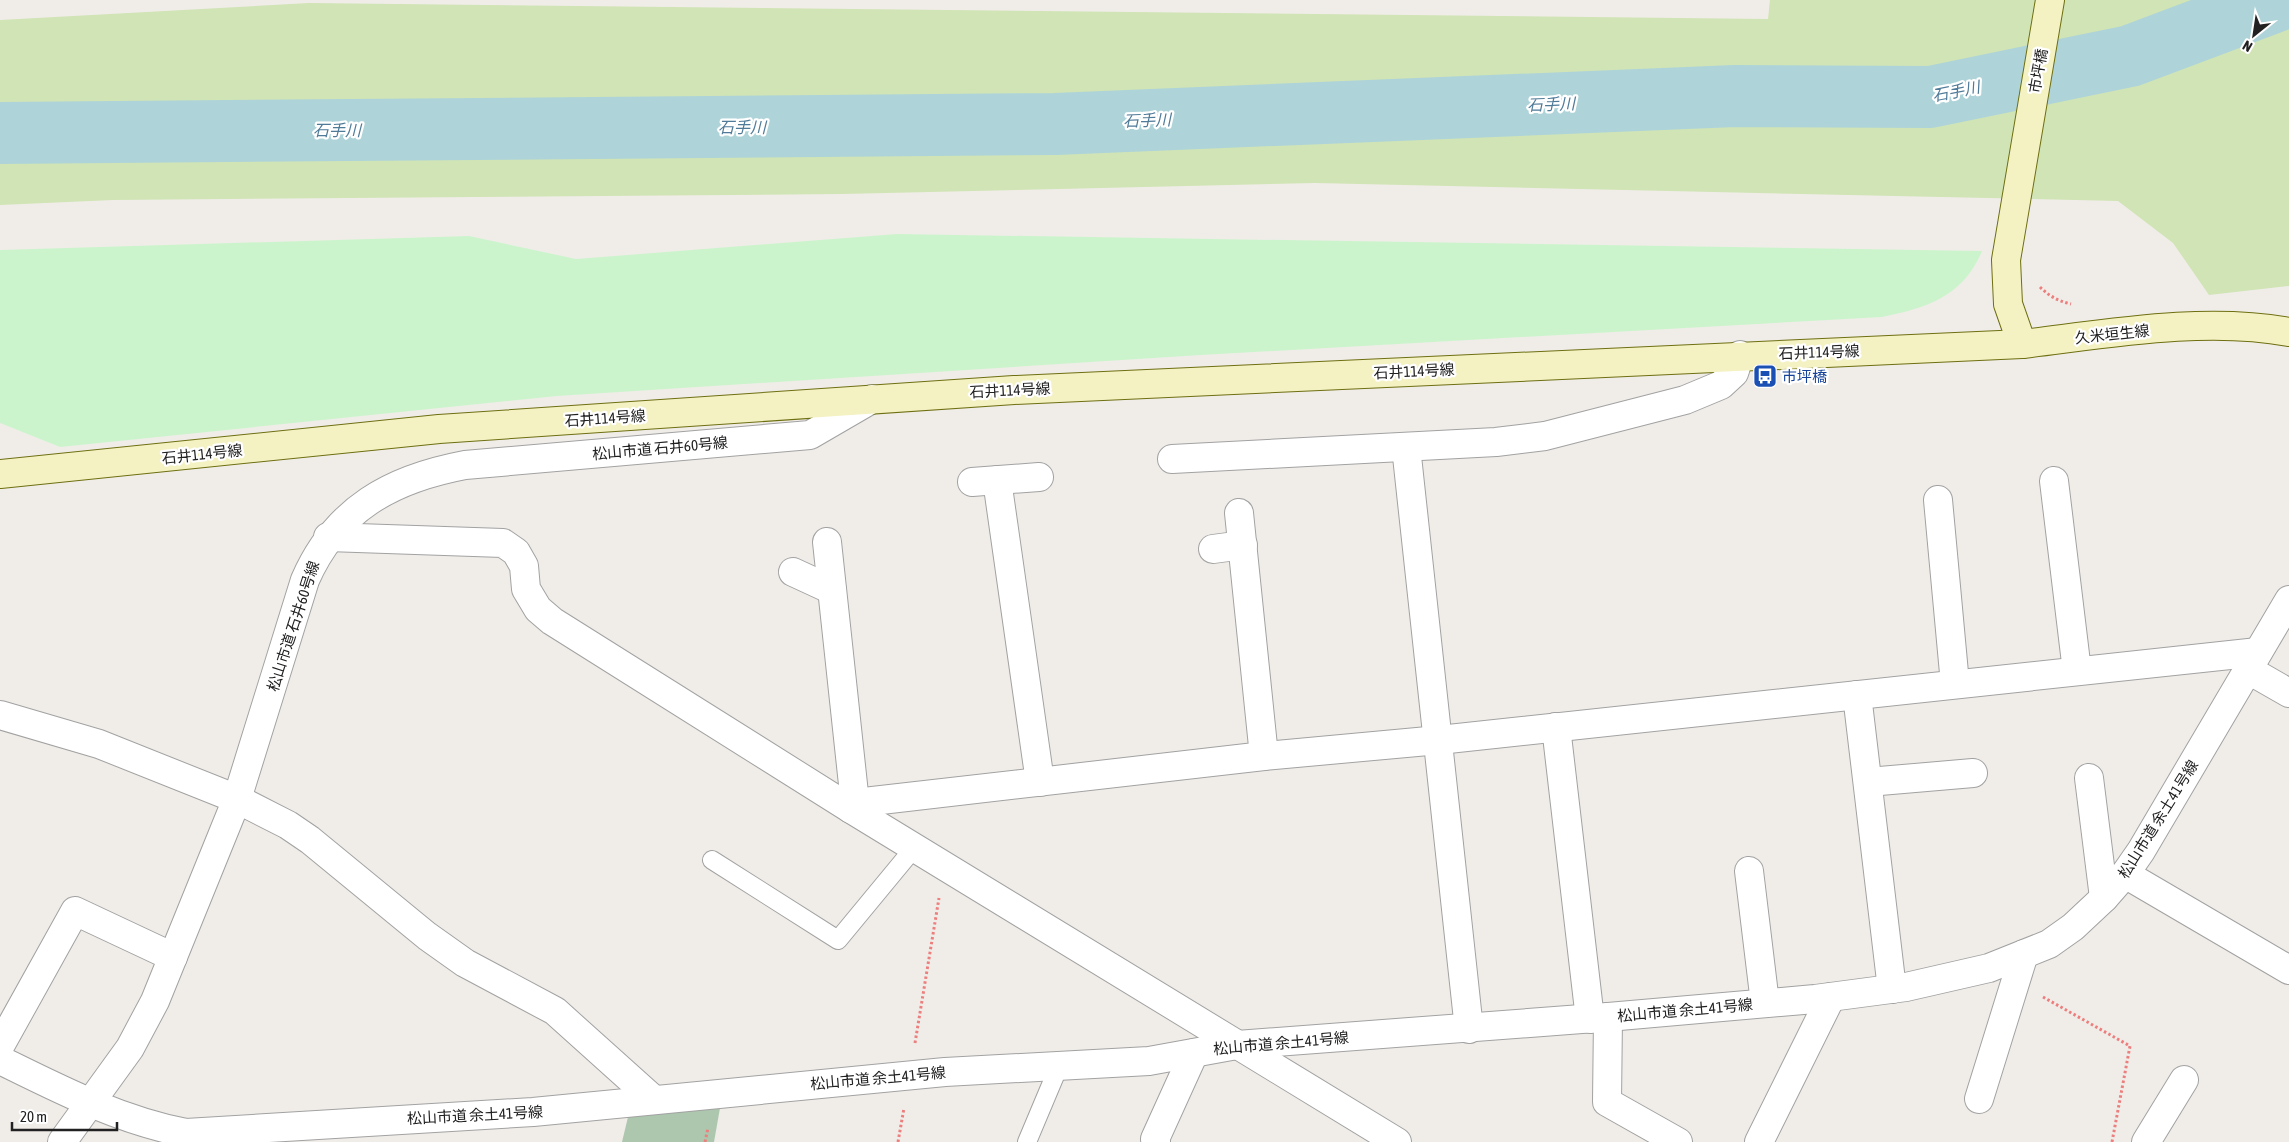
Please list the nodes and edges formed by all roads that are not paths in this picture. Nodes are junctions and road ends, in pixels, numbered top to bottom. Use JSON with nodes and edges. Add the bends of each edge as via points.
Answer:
{"nodes":[{"id":1,"x":2050,"y":0,"type":"edge"},
{"id":2,"x":2289,"y":332,"type":"edge"},
{"id":3,"x":2022,"y":344,"type":"junction"},
{"id":4,"x":1740,"y":356,"type":"junction"},
{"id":5,"x":872,"y":399,"type":"junction"},
{"id":6,"x":1406,"y":447,"type":"junction"},
{"id":7,"x":1172,"y":458,"type":"dead end"},
{"id":8,"x":0,"y":474,"type":"edge"},
{"id":9,"x":1039,"y":477,"type":"dead end"},
{"id":10,"x":2054,"y":481,"type":"dead end"},
{"id":11,"x":1938,"y":500,"type":"dead end"},
{"id":12,"x":1239,"y":513,"type":"dead end"},
{"id":13,"x":328,"y":537,"type":"junction"},
{"id":14,"x":827,"y":542,"type":"dead end"},
{"id":15,"x":1243,"y":545,"type":"junction"},
{"id":16,"x":1213,"y":548,"type":"dead end"},
{"id":17,"x":792,"y":572,"type":"dead end"},
{"id":18,"x":832,"y":590,"type":"junction"},
{"id":19,"x":2289,"y":600,"type":"edge"},
{"id":20,"x":2253,"y":660,"type":"junction"},
{"id":21,"x":2077,"y":671,"type":"junction"},
{"id":22,"x":1955,"y":684,"type":"junction"},
{"id":23,"x":2289,"y":694,"type":"edge"},
{"id":24,"x":1857,"y":695,"type":"junction"},
{"id":25,"x":0,"y":715,"type":"edge"},
{"id":26,"x":1556,"y":727,"type":"junction"},
{"id":27,"x":1438,"y":740,"type":"junction"},
{"id":28,"x":1264,"y":756,"type":"junction"},
{"id":29,"x":1973,"y":774,"type":"dead end"},
{"id":30,"x":2089,"y":778,"type":"dead end"},
{"id":31,"x":1040,"y":782,"type":"junction"},
{"id":32,"x":1868,"y":782,"type":"junction"},
{"id":33,"x":237,"y":799,"type":"junction"},
{"id":34,"x":853,"y":806,"type":"junction"},
{"id":35,"x":914,"y":848,"type":"junction"},
{"id":36,"x":712,"y":860,"type":"dead end"},
{"id":37,"x":1749,"y":871,"type":"dead end"},
{"id":38,"x":2125,"y":874,"type":"junction"},
{"id":39,"x":2104,"y":898,"type":"junction"},
{"id":40,"x":2024,"y":954,"type":"junction"},
{"id":41,"x":172,"y":957,"type":"junction"},
{"id":42,"x":2289,"y":970,"type":"edge"},
{"id":43,"x":1892,"y":989,"type":"junction"},
{"id":44,"x":1830,"y":997,"type":"junction"},
{"id":45,"x":1765,"y":1003,"type":"junction"},
{"id":46,"x":1599,"y":1018,"type":"junction"},
{"id":47,"x":1469,"y":1029,"type":"junction"},
{"id":48,"x":1237,"y":1045,"type":"junction"},
{"id":49,"x":0,"y":1046,"type":"edge"},
{"id":50,"x":1194,"y":1052,"type":"junction"},
{"id":51,"x":0,"y":1060,"type":"edge"},
{"id":52,"x":1058,"y":1066,"type":"junction"},
{"id":53,"x":2184,"y":1080,"type":"dead end"},
{"id":54,"x":1979,"y":1099,"type":"dead end"},
{"id":55,"x":654,"y":1100,"type":"junction"},
{"id":56,"x":90,"y":1104,"type":"junction"},
{"id":57,"x":62,"y":1142,"type":"edge"},
{"id":58,"x":146,"y":1142,"type":"edge"},
{"id":59,"x":1027,"y":1142,"type":"edge"},
{"id":60,"x":1156,"y":1142,"type":"edge"},
{"id":61,"x":1397,"y":1142,"type":"edge"},
{"id":62,"x":1678,"y":1142,"type":"edge"},
{"id":63,"x":1759,"y":1142,"type":"edge"},
{"id":64,"x":2146,"y":1142,"type":"edge"}],
"edges":[{"from":1,"to":3,"type":"street","name":"市坪橋","via":[[2006,260],[2008,304]]},
{"from":2,"to":3,"type":"street","name":"久米垣生線","via":[[2221,324]]},
{"from":3,"to":4,"type":"street","name":"石井114号線"},
{"from":4,"to":5,"type":"street","name":"石井114号線"},
{"from":4,"to":6,"type":"street","via":[[1734,373],[1721,385],[1685,400],[1545,436]]},
{"from":5,"to":8,"type":"street","name":"石井114号線","via":[[439,429]]},
{"from":5,"to":13,"type":"street","name":"松山市道 石井60号線","via":[[810,436],[435,470],[365,503]]},
{"from":6,"to":7,"type":"street"},
{"from":6,"to":27,"type":"street"},
{"from":9,"to":31,"type":"street","via":[[985,481]]},
{"from":10,"to":21,"type":"street"},
{"from":11,"to":22,"type":"street"},
{"from":12,"to":15,"type":"street"},
{"from":13,"to":33,"type":"street","name":"松山市道 石井60号線","via":[[305,580]]},
{"from":13,"to":34,"type":"street","via":[[503,542],[516,552],[524,566],[526,589],[538,609],[552,622]]},
{"from":14,"to":18,"type":"street"},
{"from":15,"to":16,"type":"street"},
{"from":15,"to":28,"type":"street"},
{"from":17,"to":18,"type":"street"},
{"from":18,"to":34,"type":"street"},
{"from":19,"to":20,"type":"street","name":"松山市道 余土41号線"},
{"from":20,"to":21,"type":"street"},
{"from":20,"to":23,"type":"street"},
{"from":20,"to":38,"type":"street","name":"松山市道 余土41号線"},
{"from":21,"to":22,"type":"street"},
{"from":22,"to":24,"type":"street"},
{"from":24,"to":26,"type":"street"},
{"from":24,"to":32,"type":"street"},
{"from":25,"to":33,"type":"street","via":[[99,744]]},
{"from":26,"to":27,"type":"street"},
{"from":26,"to":46,"type":"street"},
{"from":27,"to":28,"type":"street"},
{"from":27,"to":47,"type":"street"},
{"from":28,"to":31,"type":"street"},
{"from":29,"to":32,"type":"street"},
{"from":30,"to":39,"type":"street"},
{"from":31,"to":34,"type":"street"},
{"from":32,"to":43,"type":"street"},
{"from":33,"to":41,"type":"street","name":"松山市道 石井60号線"},
{"from":33,"to":55,"type":"street","via":[[310,840],[465,963],[555,1011]]},
{"from":34,"to":35,"type":"street"},
{"from":35,"to":36,"type":"lane","via":[[838,940]]},
{"from":35,"to":48,"type":"street"},
{"from":37,"to":45,"type":"street"},
{"from":38,"to":39,"type":"street","name":"松山市道 余土41号線"},
{"from":38,"to":42,"type":"street"},
{"from":39,"to":40,"type":"street","name":"松山市道 余土41号線","via":[[2049,944]]},
{"from":40,"to":43,"type":"street","name":"松山市道 余土41号線","via":[[1989,968]]},
{"from":40,"to":54,"type":"street"},
{"from":41,"to":49,"type":"street","via":[[75,911]]},
{"from":41,"to":56,"type":"street","name":"松山市道 石井60号線","via":[[155,1001],[130,1048]]},
{"from":43,"to":44,"type":"street","name":"松山市道 余土41号線"},
{"from":44,"to":45,"type":"street","name":"松山市道 余土41号線"},
{"from":44,"to":63,"type":"street"},
{"from":45,"to":46,"type":"street","name":"松山市道 余土41号線"},
{"from":46,"to":47,"type":"street","name":"松山市道 余土41号線"},
{"from":46,"to":62,"type":"street","via":[[1607,1102]]},
{"from":47,"to":48,"type":"street","name":"松山市道 余土41号線"},
{"from":48,"to":50,"type":"street","name":"松山市道 余土41号線"},
{"from":48,"to":61,"type":"street"},
{"from":50,"to":52,"type":"street","name":"松山市道 余土41号線","via":[[1149,1061]]},
{"from":50,"to":60,"type":"street"},
{"from":51,"to":56,"type":"street"},
{"from":52,"to":55,"type":"street","name":"松山市道 余土41号線","via":[[910,1075]]},
{"from":52,"to":59,"type":"lane"},
{"from":53,"to":64,"type":"street"},
{"from":55,"to":56,"type":"street","name":"松山市道 余土41号線","via":[[533,1112],[186,1133],[150,1126]]},
{"from":56,"to":57,"type":"street","name":"松山市道 石井60号線"},
{"from":56,"to":58,"type":"street"}]}
